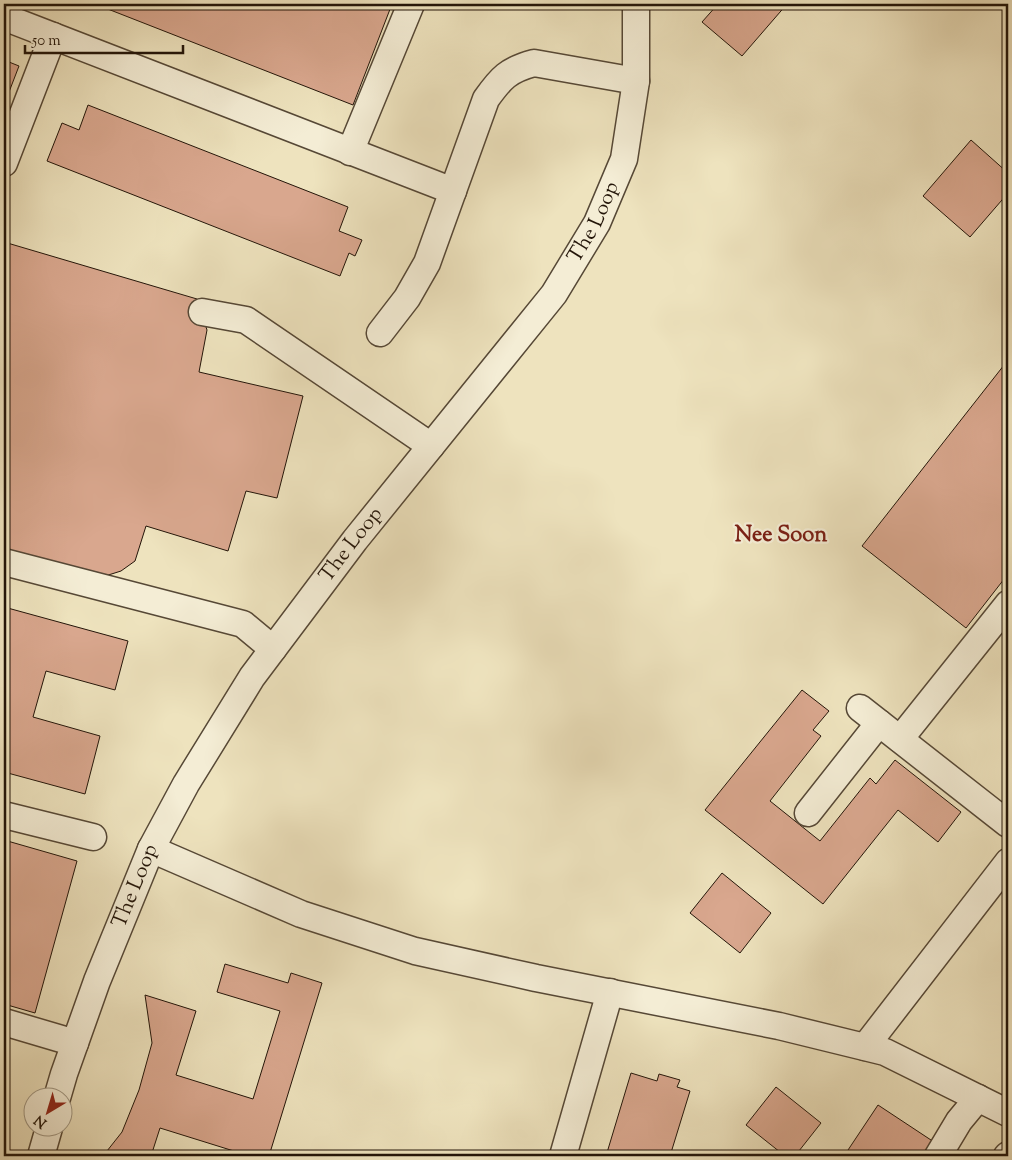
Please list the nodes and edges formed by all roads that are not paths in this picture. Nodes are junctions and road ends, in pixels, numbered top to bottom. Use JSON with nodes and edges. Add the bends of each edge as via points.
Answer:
{"nodes":[{"id":1,"x":411,"y":4,"type":"edge"},
{"id":2,"x":636,"y":4,"type":"edge"},
{"id":3,"x":14,"y":14,"type":"edge"},
{"id":4,"x":53,"y":36,"type":"junction"},
{"id":5,"x":636,"y":81,"type":"junction"},
{"id":6,"x":350,"y":152,"type":"junction"},
{"id":7,"x":4,"y":163,"type":"edge"},
{"id":8,"x":452,"y":191,"type":"junction"},
{"id":9,"x":202,"y":312,"type":"dead end"},
{"id":10,"x":380,"y":333,"type":"dead end"},
{"id":11,"x":432,"y":446,"type":"junction"},
{"id":12,"x":4,"y":562,"type":"edge"},
{"id":13,"x":1008,"y":604,"type":"edge"},
{"id":14,"x":273,"y":649,"type":"junction"},
{"id":15,"x":900,"y":739,"type":"junction"},
{"id":16,"x":808,"y":813,"type":"dead end"},
{"id":17,"x":4,"y":815,"type":"edge"},
{"id":18,"x":1008,"y":824,"type":"edge"},
{"id":19,"x":93,"y":837,"type":"dead end"},
{"id":20,"x":151,"y":849,"type":"junction"},
{"id":21,"x":1008,"y":862,"type":"edge"},
{"id":22,"x":610,"y":992,"type":"junction"},
{"id":23,"x":4,"y":1022,"type":"edge"},
{"id":24,"x":75,"y":1043,"type":"junction"},
{"id":25,"x":865,"y":1047,"type":"junction"},
{"id":26,"x":60,"y":1088,"type":"edge"},
{"id":27,"x":978,"y":1098,"type":"junction"},
{"id":28,"x":1008,"y":1113,"type":"edge"},
{"id":29,"x":46,"y":1138,"type":"edge"},
{"id":30,"x":41,"y":1156,"type":"edge"},
{"id":31,"x":562,"y":1156,"type":"edge"},
{"id":32,"x":938,"y":1156,"type":"edge"}],
"edges":[{"from":1,"to":6,"type":"lane"},
{"from":2,"to":5,"type":"lane","name":"The Loop"},
{"from":3,"to":4,"type":"lane"},
{"from":4,"to":6,"type":"lane"},
{"from":4,"to":7,"type":"lane"},
{"from":5,"to":8,"type":"lane","via":[[534,63],[519,67],[500,79],[486,99]]},
{"from":5,"to":11,"type":"lane","name":"The Loop","via":[[624,160],[597,223],[554,294]]},
{"from":6,"to":8,"type":"lane"},
{"from":8,"to":10,"type":"lane","via":[[427,264],[407,298]]},
{"from":9,"to":11,"type":"lane","via":[[246,320]]},
{"from":11,"to":14,"type":"lane","name":"The Loop","via":[[355,540]]},
{"from":12,"to":14,"type":"lane","via":[[243,624]]},
{"from":13,"to":15,"type":"lane"},
{"from":14,"to":20,"type":"lane","name":"The Loop","via":[[186,784]]},
{"from":15,"to":16,"type":"lane","via":[[869,716]]},
{"from":15,"to":18,"type":"lane"},
{"from":17,"to":19,"type":"lane"},
{"from":20,"to":22,"type":"lane","via":[[301,914],[415,950]]},
{"from":20,"to":24,"type":"lane","name":"The Loop","via":[[113,939]]},
{"from":21,"to":25,"type":"lane"},
{"from":22,"to":25,"type":"lane"},
{"from":22,"to":31,"type":"lane"},
{"from":23,"to":24,"type":"lane"},
{"from":24,"to":26,"type":"lane","name":"The Loop"},
{"from":25,"to":27,"type":"lane","via":[[886,1052]]},
{"from":27,"to":28,"type":"lane"},
{"from":27,"to":32,"type":"lane","via":[[959,1121]]},
{"from":29,"to":30,"type":"lane"}]}
